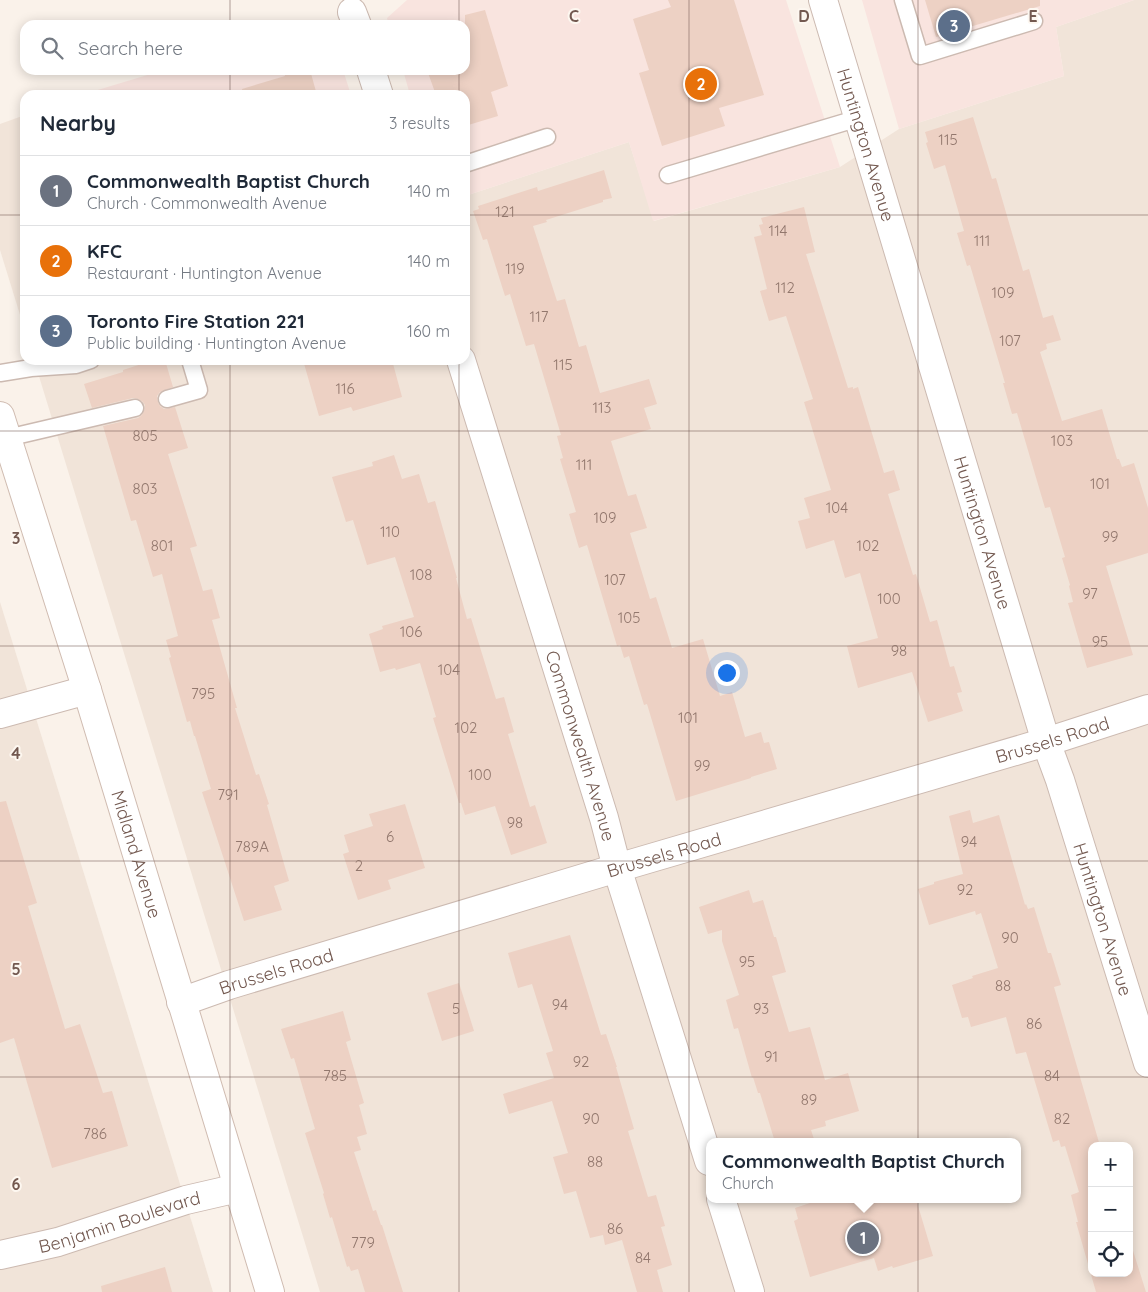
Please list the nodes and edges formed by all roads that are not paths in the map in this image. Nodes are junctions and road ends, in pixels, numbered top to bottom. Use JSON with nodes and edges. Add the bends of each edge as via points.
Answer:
{"nodes":[{"id":1,"x":823,"y":0,"type":"edge"},
{"id":2,"x":903,"y":0,"type":"edge"},
{"id":3,"x":1034,"y":22,"type":"dead end"},
{"id":4,"x":373,"y":75,"type":"edge"},
{"id":5,"x":377,"y":90,"type":"edge"},
{"id":6,"x":859,"y":118,"type":"junction"},
{"id":7,"x":547,"y":137,"type":"dead end"},
{"id":8,"x":470,"y":162,"type":"edge"},
{"id":9,"x":668,"y":175,"type":"dead end"},
{"id":10,"x":76,"y":365,"type":"edge"},
{"id":11,"x":191,"y":365,"type":"edge"},
{"id":12,"x":463,"y":365,"type":"edge"},
{"id":13,"x":0,"y":374,"type":"edge"},
{"id":14,"x":167,"y":399,"type":"dead end"},
{"id":15,"x":135,"y":408,"type":"dead end"},
{"id":16,"x":4,"y":427,"type":"edge"},
{"id":17,"x":87,"y":690,"type":"junction"},
{"id":18,"x":1148,"y":709,"type":"edge"},
{"id":19,"x":0,"y":714,"type":"edge"},
{"id":20,"x":1046,"y":742,"type":"junction"},
{"id":21,"x":618,"y":868,"type":"junction"},
{"id":22,"x":181,"y":1002,"type":"junction"},
{"id":23,"x":1148,"y":1063,"type":"edge"},
{"id":24,"x":706,"y":1151,"type":"edge"},
{"id":25,"x":238,"y":1188,"type":"junction"},
{"id":26,"x":722,"y":1203,"type":"edge"},
{"id":27,"x":0,"y":1255,"type":"edge"},
{"id":28,"x":270,"y":1292,"type":"edge"},
{"id":29,"x":750,"y":1292,"type":"edge"}],
"edges":[{"from":1,"to":6,"type":"street","name":"Huntington Avenue"},
{"from":2,"to":3,"type":"lane","via":[[920,56]]},
{"from":4,"to":5,"type":"street"},
{"from":6,"to":9,"type":"lane"},
{"from":6,"to":20,"type":"street","name":"Huntington Avenue"},
{"from":7,"to":8,"type":"lane"},
{"from":10,"to":13,"type":"lane"},
{"from":11,"to":14,"type":"lane","via":[[198,390]]},
{"from":12,"to":21,"type":"street","name":"Commonwealth Avenue"},
{"from":15,"to":16,"type":"lane"},
{"from":16,"to":17,"type":"street","name":"Midland Avenue"},
{"from":17,"to":19,"type":"street"},
{"from":17,"to":22,"type":"street","name":"Midland Avenue"},
{"from":18,"to":20,"type":"street","name":"Brussels Road"},
{"from":20,"to":21,"type":"street","name":"Brussels Road"},
{"from":20,"to":23,"type":"street","name":"Huntington Avenue"},
{"from":21,"to":22,"type":"street","name":"Brussels Road"},
{"from":21,"to":24,"type":"street","name":"Commonwealth Avenue"},
{"from":22,"to":25,"type":"street","name":"Midland Avenue"},
{"from":25,"to":27,"type":"street","name":"Benjamin Boulevard","via":[[186,1200],[58,1242]]},
{"from":25,"to":28,"type":"street","name":"Midland Avenue"},
{"from":26,"to":29,"type":"street"}]}
